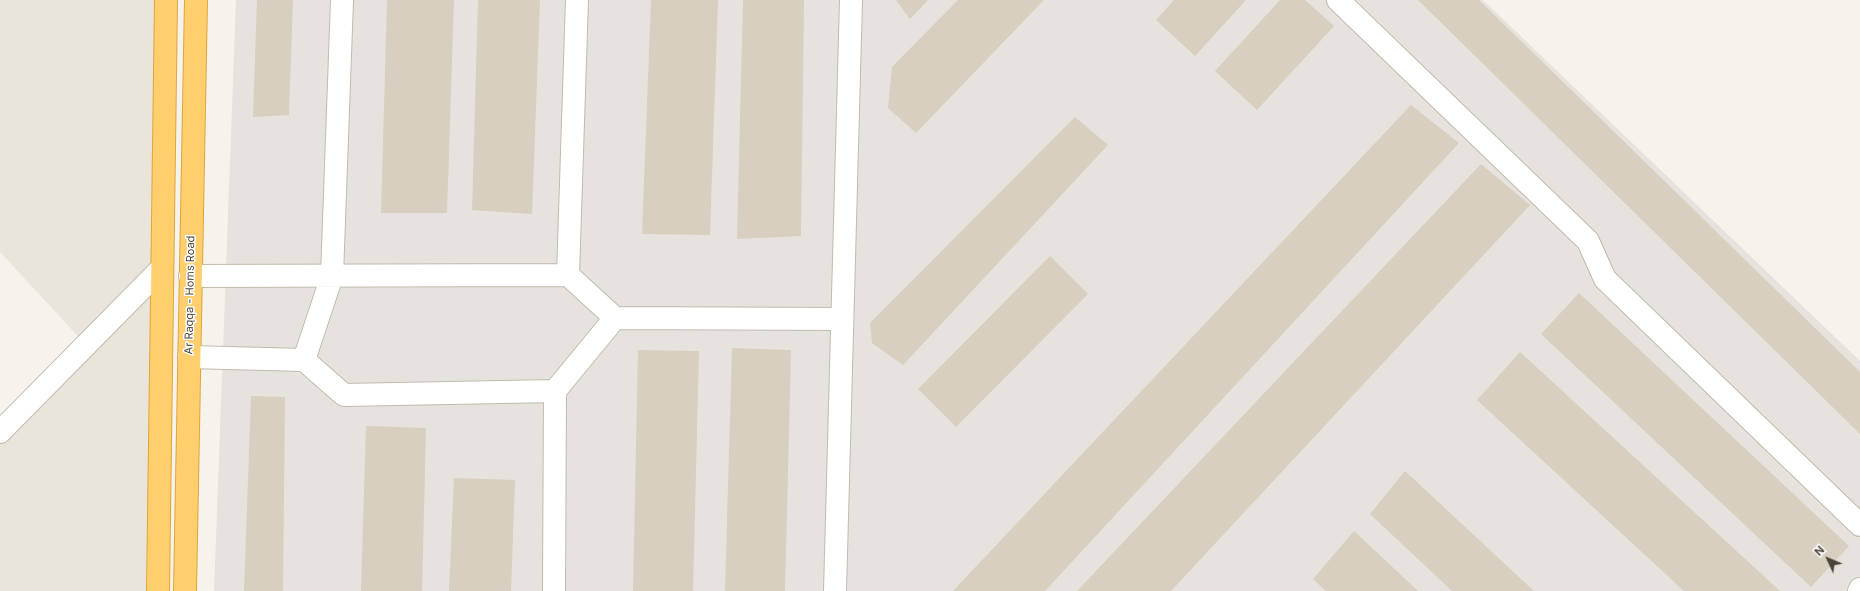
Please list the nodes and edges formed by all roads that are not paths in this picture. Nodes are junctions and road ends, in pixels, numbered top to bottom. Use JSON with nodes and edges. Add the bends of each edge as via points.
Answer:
{"nodes":[{"id":1,"x":166,"y":0,"type":"edge"},
{"id":2,"x":196,"y":0,"type":"edge"},
{"id":3,"x":342,"y":0,"type":"edge"},
{"id":4,"x":577,"y":0,"type":"edge"},
{"id":5,"x":851,"y":0,"type":"edge"},
{"id":6,"x":1338,"y":0,"type":"edge"},
{"id":7,"x":162,"y":268,"type":"junction"},
{"id":8,"x":568,"y":275,"type":"junction"},
{"id":9,"x":190,"y":276,"type":"junction"},
{"id":10,"x":332,"y":276,"type":"junction"},
{"id":11,"x":615,"y":318,"type":"junction"},
{"id":12,"x":841,"y":319,"type":"junction"},
{"id":13,"x":189,"y":357,"type":"junction"},
{"id":14,"x":304,"y":360,"type":"junction"},
{"id":15,"x":555,"y":391,"type":"junction"},
{"id":16,"x":0,"y":432,"type":"edge"},
{"id":17,"x":1860,"y":525,"type":"edge"},
{"id":18,"x":158,"y":591,"type":"edge"},
{"id":19,"x":185,"y":591,"type":"edge"},
{"id":20,"x":554,"y":591,"type":"edge"},
{"id":21,"x":835,"y":591,"type":"edge"}],
"edges":[{"from":1,"to":7,"type":"highway"},
{"from":2,"to":9,"type":"highway","name":"Ar Raqqa - Homs Road"},
{"from":3,"to":10,"type":"street"},
{"from":4,"to":8,"type":"street"},
{"from":5,"to":12,"type":"street"},
{"from":6,"to":17,"type":"street","via":[[1588,241],[1605,279]]},
{"from":7,"to":16,"type":"street"},
{"from":7,"to":18,"type":"highway"},
{"from":8,"to":10,"type":"street"},
{"from":8,"to":11,"type":"street"},
{"from":9,"to":10,"type":"street"},
{"from":9,"to":13,"type":"highway","name":"Ar Raqqa - Homs Road"},
{"from":10,"to":14,"type":"street"},
{"from":11,"to":12,"type":"street"},
{"from":11,"to":15,"type":"street"},
{"from":12,"to":21,"type":"street"},
{"from":13,"to":14,"type":"street"},
{"from":13,"to":19,"type":"highway","name":"Ar Raqqa - Homs Road"},
{"from":14,"to":15,"type":"street","via":[[344,395]]},
{"from":15,"to":20,"type":"street"}]}
